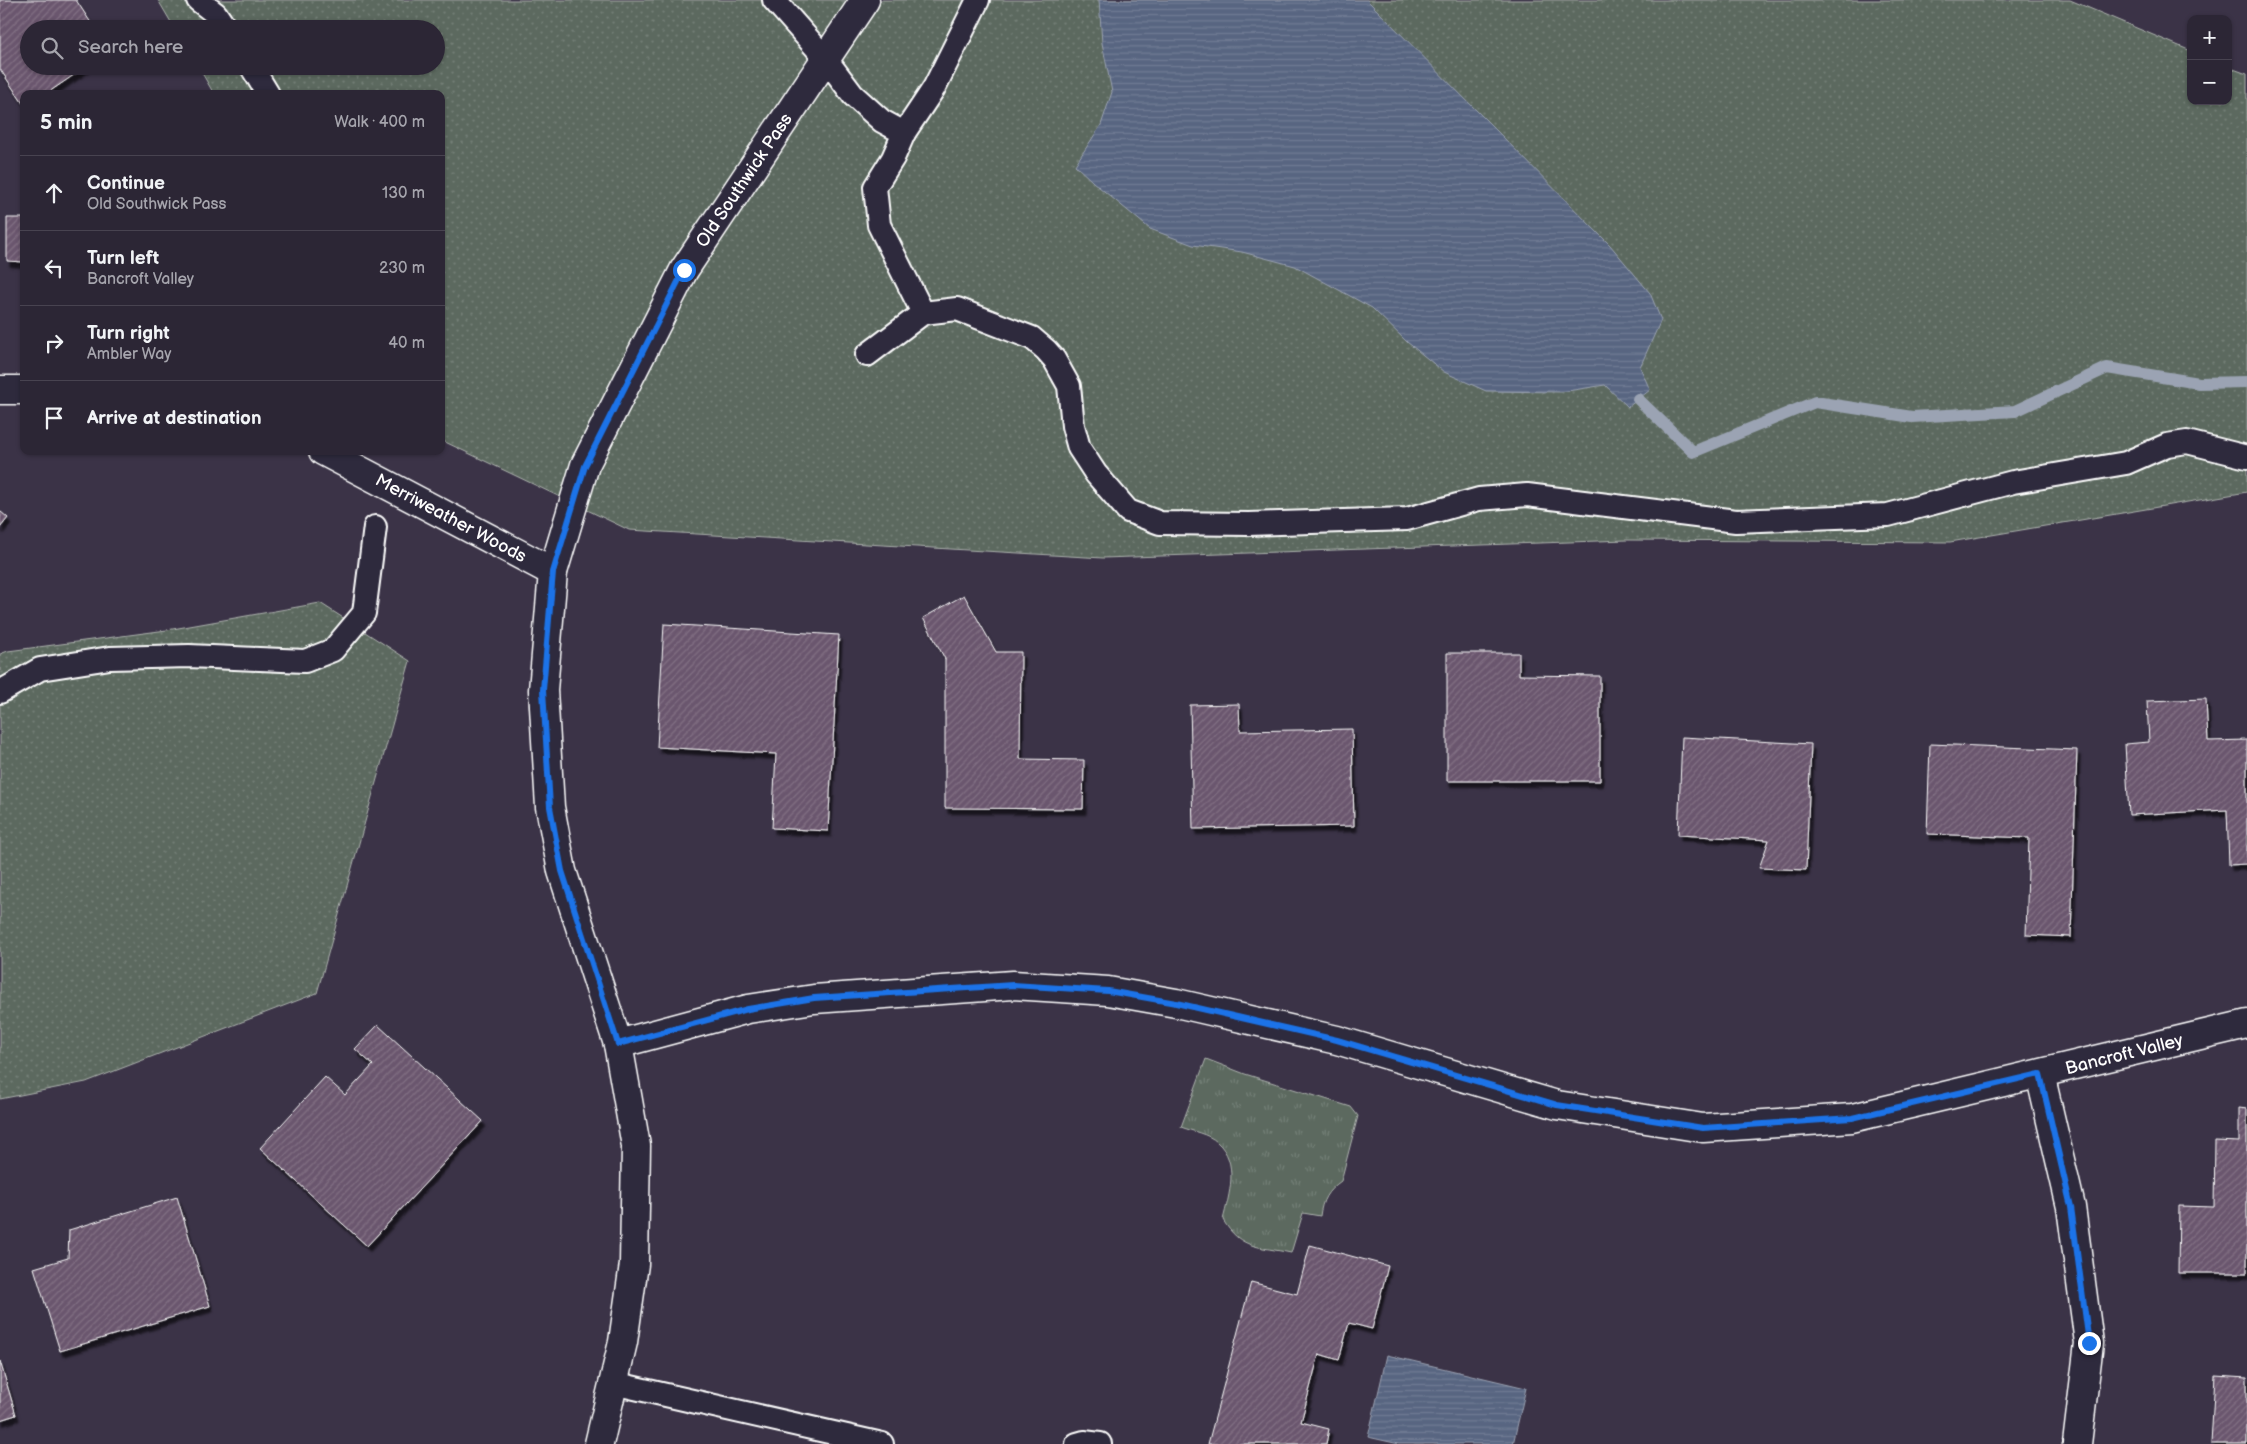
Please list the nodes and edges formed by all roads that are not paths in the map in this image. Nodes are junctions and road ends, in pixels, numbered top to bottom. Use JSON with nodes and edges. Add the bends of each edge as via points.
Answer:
{"nodes":[{"id":1,"x":198,"y":0,"type":"edge"},
{"id":2,"x":774,"y":0,"type":"edge"},
{"id":3,"x":865,"y":0,"type":"edge"},
{"id":4,"x":978,"y":0,"type":"edge"},
{"id":5,"x":220,"y":20,"type":"edge"},
{"id":6,"x":826,"y":59,"type":"junction"},
{"id":7,"x":256,"y":75,"type":"edge"},
{"id":8,"x":266,"y":90,"type":"edge"},
{"id":9,"x":904,"y":133,"type":"junction"},
{"id":10,"x":923,"y":313,"type":"junction"},
{"id":11,"x":867,"y":355,"type":"dead end"},
{"id":12,"x":0,"y":390,"type":"edge"},
{"id":13,"x":20,"y":390,"type":"edge"},
{"id":14,"x":331,"y":455,"type":"edge"},
{"id":15,"x":2247,"y":457,"type":"edge"},
{"id":16,"x":375,"y":527,"type":"dead end"},
{"id":17,"x":553,"y":572,"type":"junction"},
{"id":18,"x":0,"y":692,"type":"edge"},
{"id":19,"x":2247,"y":1024,"type":"edge"},
{"id":20,"x":618,"y":1044,"type":"junction"},
{"id":21,"x":2040,"y":1074,"type":"junction"},
{"id":22,"x":613,"y":1383,"type":"junction"},
{"id":23,"x":599,"y":1444,"type":"edge"},
{"id":24,"x":882,"y":1444,"type":"edge"},
{"id":25,"x":1077,"y":1444,"type":"edge"},
{"id":26,"x":1100,"y":1444,"type":"edge"},
{"id":27,"x":2077,"y":1444,"type":"edge"}],
"edges":[{"from":1,"to":5,"type":"lane"},
{"from":2,"to":6,"type":"lane"},
{"from":3,"to":6,"type":"street","name":"Old Southwick Pass"},
{"from":4,"to":9,"type":"lane","via":[[934,88]]},
{"from":6,"to":9,"type":"lane","via":[[853,95],[882,121]]},
{"from":6,"to":17,"type":"street","name":"Old Southwick Pass","via":[[684,270],[585,466]]},
{"from":7,"to":8,"type":"lane"},
{"from":9,"to":10,"type":"lane","via":[[894,158],[876,186],[879,224]]},
{"from":10,"to":11,"type":"lane"},
{"from":10,"to":15,"type":"lane","via":[[957,309],[1032,338],[1046,350],[1070,386],[1073,426],[1079,448],[1096,474],[1128,511],[1160,523],[1407,520],[1479,499],[1527,495],[1736,521],[1888,515],[2013,482],[2126,463],[2167,445],[2187,442]]},
{"from":12,"to":13,"type":"street"},
{"from":14,"to":17,"type":"street","name":"Merriweather Woods"},
{"from":16,"to":18,"type":"lane","via":[[364,613],[333,650],[305,662],[189,656],[110,658],[40,669]]},
{"from":17,"to":20,"type":"street","name":"Old Southwick Pass","via":[[543,690],[550,807],[562,871]]},
{"from":19,"to":21,"type":"street","name":"Bancroft Valley"},
{"from":20,"to":21,"type":"street","name":"Bancroft Valley","via":[[748,1009],[814,998],[1013,985],[1108,991],[1176,1003],[1337,1040],[1557,1105],[1703,1128],[1852,1118]]},
{"from":20,"to":22,"type":"street","name":"Old Southwick Pass","via":[[636,1146],[635,1234],[623,1342]]},
{"from":21,"to":27,"type":"street","via":[[2071,1207],[2089,1343]]},
{"from":22,"to":23,"type":"street","name":"Old Southwick Pass"},
{"from":22,"to":24,"type":"lane"},
{"from":25,"to":26,"type":"lane"}]}
